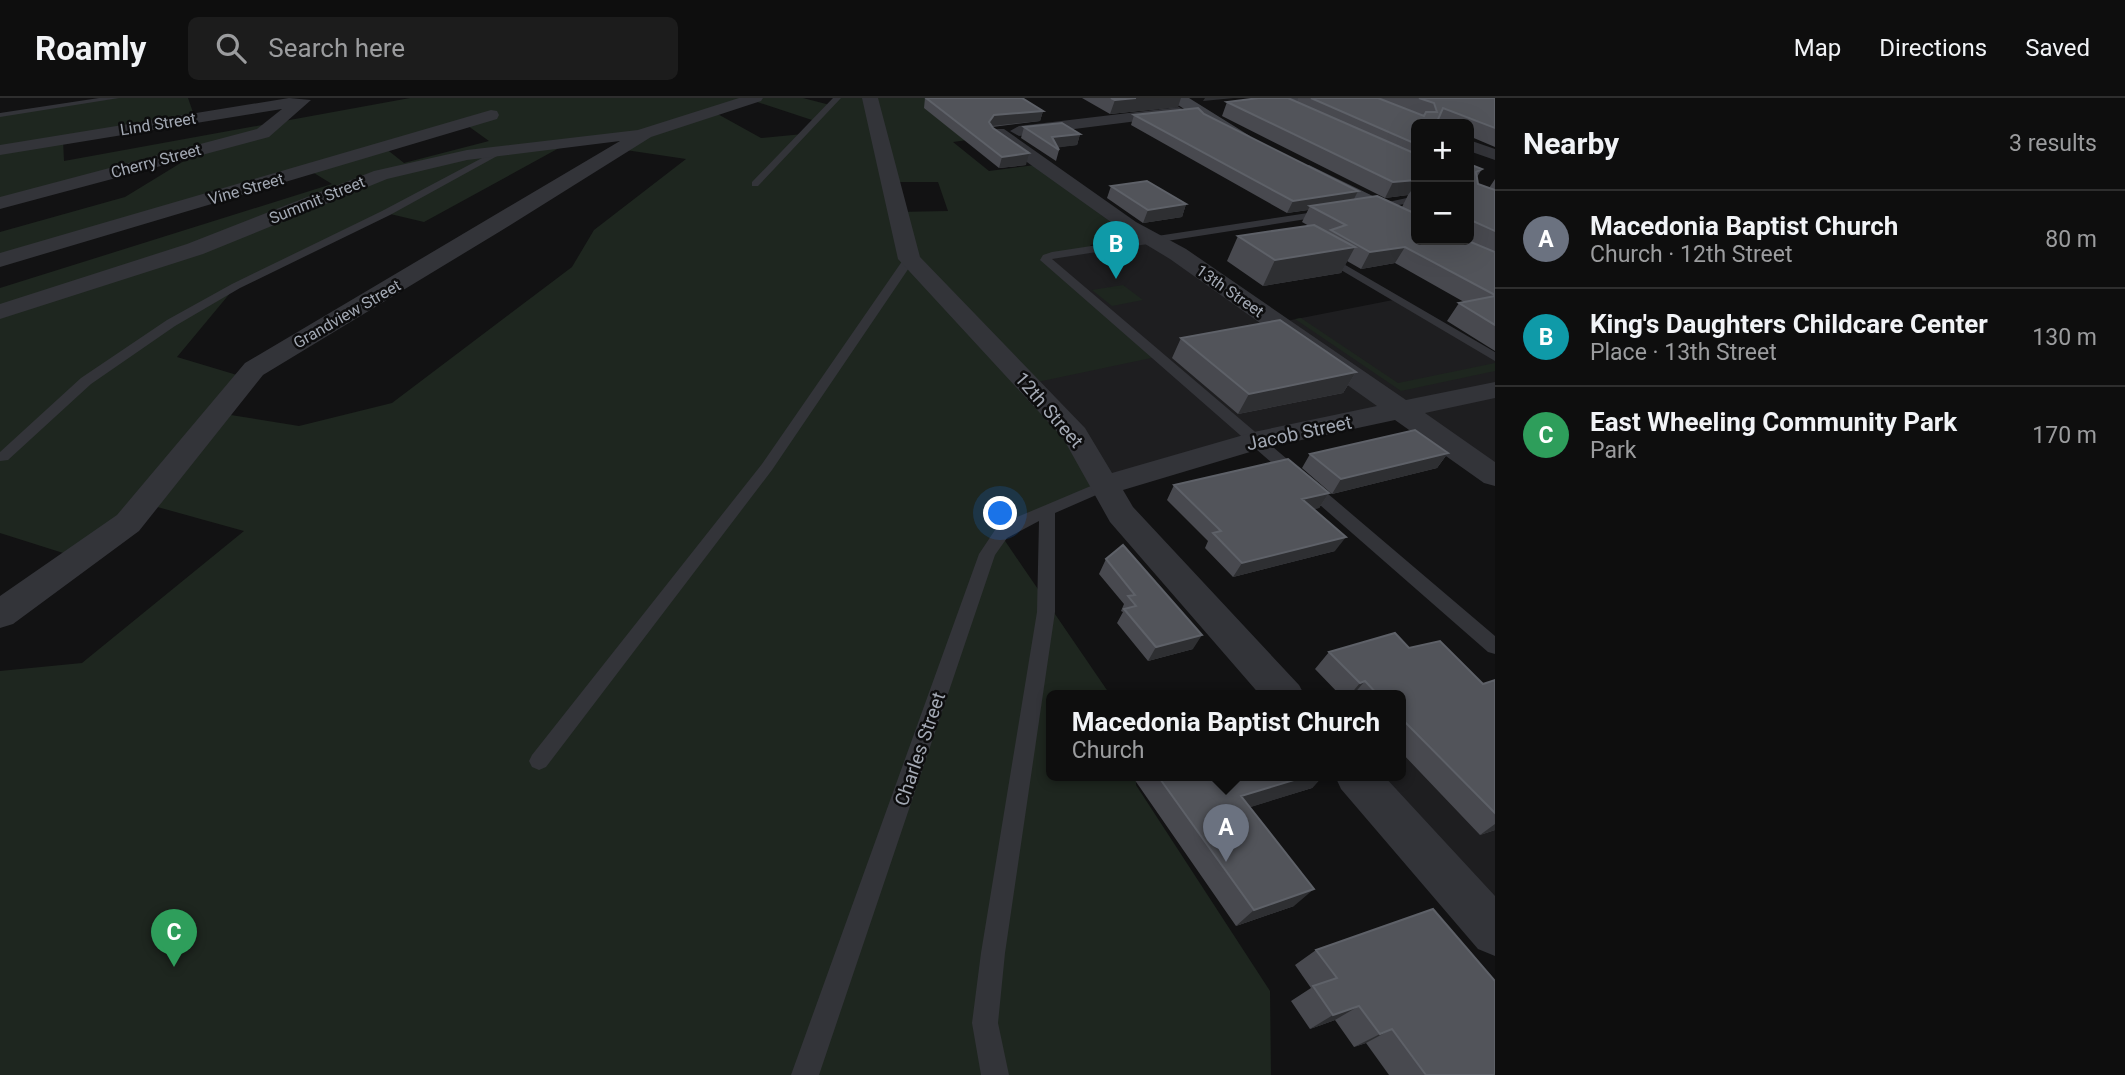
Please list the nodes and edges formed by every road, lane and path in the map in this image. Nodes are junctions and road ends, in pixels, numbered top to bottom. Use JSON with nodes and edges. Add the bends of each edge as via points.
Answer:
{"nodes":[{"id":1,"x":115,"y":98,"type":"edge"},
{"id":2,"x":755,"y":98,"type":"edge"},
{"id":3,"x":837,"y":98,"type":"edge"},
{"id":4,"x":870,"y":98,"type":"edge"},
{"id":5,"x":1158,"y":98,"type":"edge"},
{"id":6,"x":1307,"y":98,"type":"edge"},
{"id":7,"x":310,"y":99,"type":"edge"},
{"id":8,"x":1272,"y":103,"type":"edge"},
{"id":9,"x":1082,"y":110,"type":"dead end"},
{"id":10,"x":1192,"y":110,"type":"edge"},
{"id":11,"x":491,"y":115,"type":"dead end"},
{"id":12,"x":0,"y":116,"type":"edge"},
{"id":13,"x":1101,"y":121,"type":"junction"},
{"id":14,"x":645,"y":133,"type":"junction"},
{"id":15,"x":1256,"y":144,"type":"edge"},
{"id":16,"x":1474,"y":147,"type":"edge"},
{"id":17,"x":0,"y":150,"type":"edge"},
{"id":18,"x":504,"y":150,"type":"junction"},
{"id":19,"x":1495,"y":155,"type":"edge"},
{"id":20,"x":1292,"y":162,"type":"edge"},
{"id":21,"x":755,"y":184,"type":"dead end"},
{"id":22,"x":1411,"y":200,"type":"edge"},
{"id":23,"x":0,"y":203,"type":"edge"},
{"id":24,"x":1368,"y":207,"type":"junction"},
{"id":25,"x":1346,"y":210,"type":"edge"},
{"id":26,"x":1268,"y":222,"type":"junction"},
{"id":27,"x":1411,"y":224,"type":"edge"},
{"id":28,"x":1280,"y":229,"type":"edge"},
{"id":29,"x":1154,"y":240,"type":"junction"},
{"id":30,"x":1315,"y":250,"type":"edge"},
{"id":31,"x":909,"y":259,"type":"junction"},
{"id":32,"x":0,"y":260,"type":"edge"},
{"id":33,"x":0,"y":312,"type":"edge"},
{"id":34,"x":1495,"y":357,"type":"edge"},
{"id":35,"x":1495,"y":390,"type":"edge"},
{"id":36,"x":1401,"y":410,"type":"junction"},
{"id":37,"x":1254,"y":441,"type":"junction"},
{"id":38,"x":3,"y":457,"type":"dead end"},
{"id":39,"x":1495,"y":476,"type":"edge"},
{"id":40,"x":1105,"y":485,"type":"junction"},
{"id":41,"x":1047,"y":510,"type":"junction"},
{"id":42,"x":0,"y":614,"type":"edge"},
{"id":43,"x":1495,"y":647,"type":"edge"},
{"id":44,"x":1279,"y":690,"type":"edge"},
{"id":45,"x":540,"y":761,"type":"dead end"},
{"id":46,"x":1360,"y":781,"type":"edge"},
{"id":47,"x":1495,"y":932,"type":"edge"},
{"id":48,"x":805,"y":1075,"type":"edge"},
{"id":49,"x":995,"y":1075,"type":"edge"}],
"edges":[{"from":1,"to":12,"type":"lane"},
{"from":2,"to":14,"type":"street","name":"Grandview Street"},
{"from":3,"to":21,"type":"lane"},
{"from":4,"to":31,"type":"street","name":"12th Street"},
{"from":5,"to":10,"type":"street"},
{"from":6,"to":8,"type":"street"},
{"from":7,"to":17,"type":"street","name":"Lind Street"},
{"from":7,"to":23,"type":"street","name":"Cherry Street","via":[[262,133]]},
{"from":8,"to":10,"type":"street"},
{"from":9,"to":13,"type":"street"},
{"from":10,"to":13,"type":"street"},
{"from":10,"to":15,"type":"street"},
{"from":11,"to":32,"type":"street","name":"Vine Street"},
{"from":13,"to":29,"type":"street","name":"13th Street","via":[[998,133]]},
{"from":14,"to":18,"type":"street","name":"Summit Street"},
{"from":14,"to":42,"type":"street","name":"Grandview Street","via":[[254,369],[128,523]]},
{"from":16,"to":19,"type":"street"},
{"from":18,"to":33,"type":"street","name":"Summit Street","via":[[381,175],[195,248]]},
{"from":18,"to":38,"type":"lane","via":[[171,323],[86,382]]},
{"from":20,"to":24,"type":"street"},
{"from":22,"to":24,"type":"lane"},
{"from":24,"to":27,"type":"street"},
{"from":25,"to":26,"type":"lane"},
{"from":26,"to":28,"type":"lane"},
{"from":26,"to":29,"type":"lane"},
{"from":29,"to":36,"type":"street","name":"13th Street"},
{"from":29,"to":37,"type":"lane","via":[[1046,257],[1048,265]]},
{"from":30,"to":34,"type":"lane"},
{"from":31,"to":40,"type":"street","name":"12th Street","via":[[1075,434]]},
{"from":31,"to":45,"type":"lane","via":[[767,467]]},
{"from":35,"to":36,"type":"street","name":"Jacob Street"},
{"from":36,"to":37,"type":"street","name":"Jacob Street"},
{"from":36,"to":39,"type":"street","name":"13th Street"},
{"from":37,"to":40,"type":"street","name":"Jacob Street"},
{"from":37,"to":43,"type":"lane"},
{"from":40,"to":41,"type":"lane","name":"Charles Street"},
{"from":40,"to":44,"type":"street","name":"12th Street","via":[[1121,514]]},
{"from":41,"to":48,"type":"lane","name":"Charles Street","via":[[1001,534],[987,554]]},
{"from":41,"to":49,"type":"lane","via":[[1046,612],[985,1023]]},
{"from":46,"to":47,"type":"street"}]}
